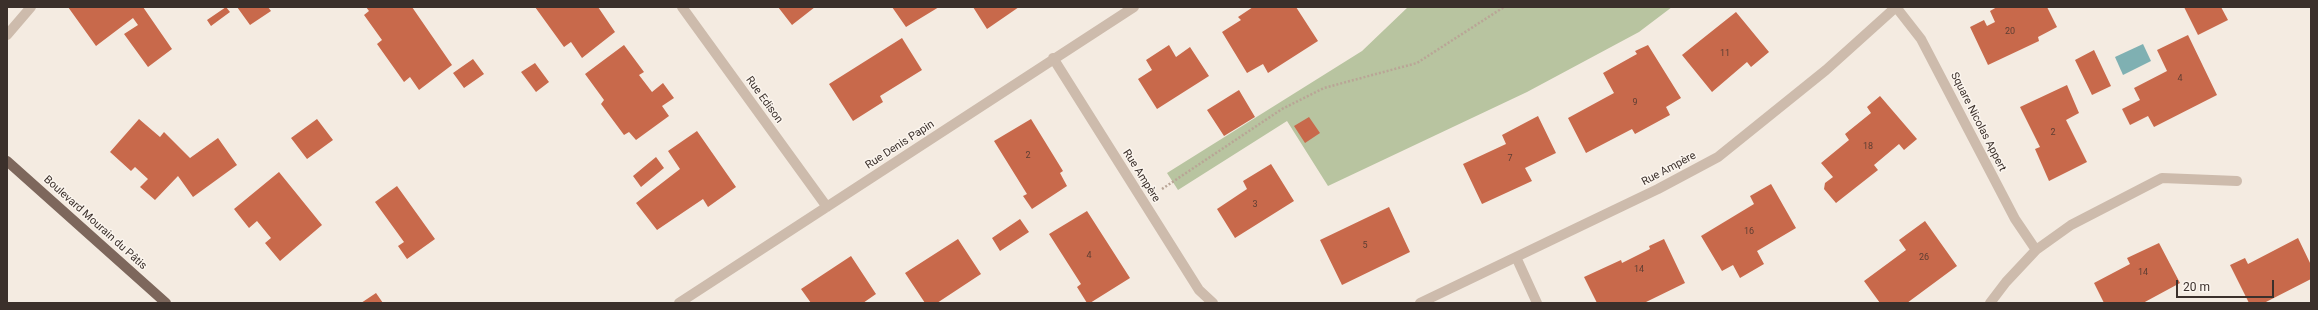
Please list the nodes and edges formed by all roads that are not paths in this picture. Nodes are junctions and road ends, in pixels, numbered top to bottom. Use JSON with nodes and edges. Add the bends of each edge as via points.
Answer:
{"nodes":[{"id":1,"x":31,"y":7,"type":"edge"},
{"id":2,"x":682,"y":7,"type":"edge"},
{"id":3,"x":1134,"y":7,"type":"edge"},
{"id":4,"x":1896,"y":7,"type":"edge"},
{"id":5,"x":7,"y":35,"type":"edge"},
{"id":6,"x":1053,"y":58,"type":"junction"},
{"id":7,"x":7,"y":161,"type":"edge"},
{"id":8,"x":2236,"y":181,"type":"dead end"},
{"id":9,"x":827,"y":207,"type":"junction"},
{"id":10,"x":2036,"y":250,"type":"junction"},
{"id":11,"x":1516,"y":257,"type":"junction"},
{"id":12,"x":166,"y":303,"type":"edge"},
{"id":13,"x":679,"y":303,"type":"edge"},
{"id":14,"x":1213,"y":303,"type":"edge"},
{"id":15,"x":1420,"y":303,"type":"edge"},
{"id":16,"x":1537,"y":303,"type":"edge"},
{"id":17,"x":1990,"y":303,"type":"edge"}],
"edges":[{"from":1,"to":5,"type":"street"},
{"from":2,"to":9,"type":"street","name":"Rue Edison"},
{"from":3,"to":6,"type":"street","name":"Rue Denis Papin"},
{"from":4,"to":10,"type":"street","name":"Square Nicolas Appert","via":[[1922,39],[2015,219]]},
{"from":4,"to":11,"type":"street","name":"Rue Ampère","via":[[1820,74],[1718,157],[1658,189]]},
{"from":6,"to":9,"type":"street","name":"Rue Denis Papin"},
{"from":6,"to":14,"type":"street","name":"Rue Ampère","via":[[1199,290]]},
{"from":7,"to":12,"type":"main road","name":"Boulevard Mourain du Pâtis"},
{"from":8,"to":10,"type":"street","via":[[2162,178],[2071,225]]},
{"from":9,"to":13,"type":"street","name":"Rue Denis Papin"},
{"from":10,"to":17,"type":"street"},
{"from":11,"to":15,"type":"street","name":"Rue Ampère"},
{"from":11,"to":16,"type":"street"}]}
